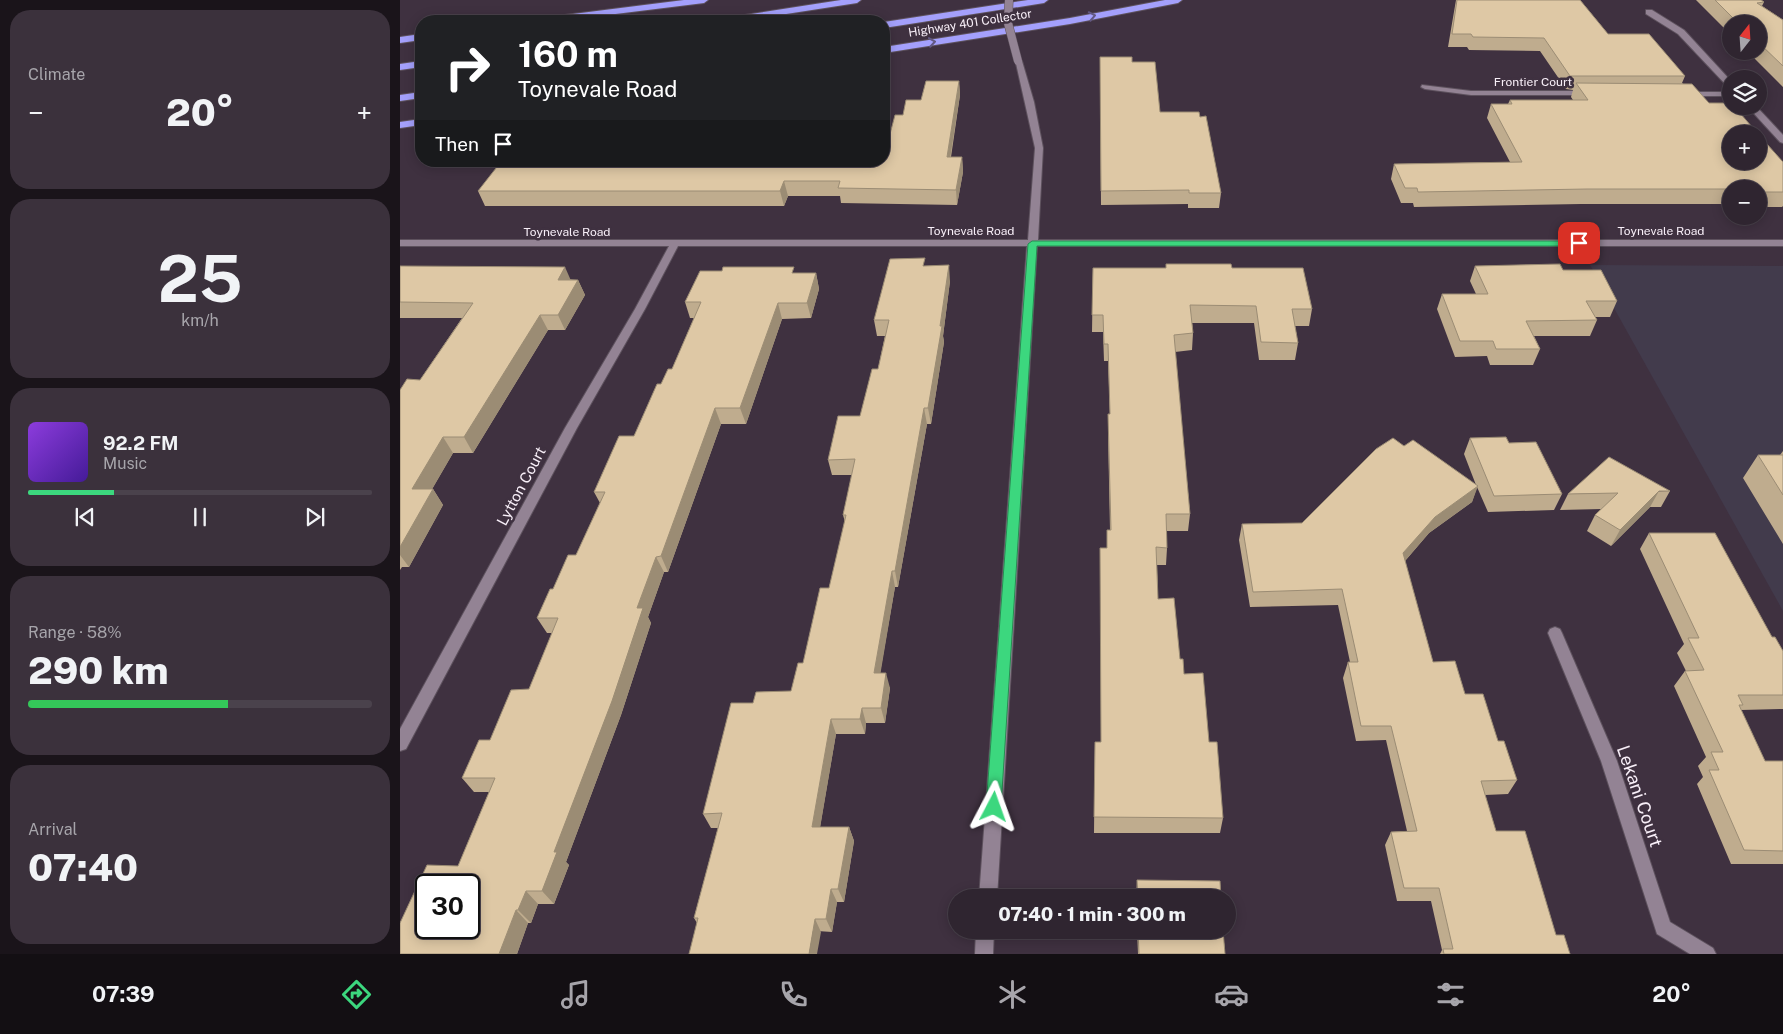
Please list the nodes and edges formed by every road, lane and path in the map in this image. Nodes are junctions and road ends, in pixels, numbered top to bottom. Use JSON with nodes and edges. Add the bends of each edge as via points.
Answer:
{"nodes":[{"id":1,"x":704,"y":0,"type":"edge"},
{"id":2,"x":857,"y":0,"type":"edge"},
{"id":3,"x":1009,"y":0,"type":"edge"},
{"id":4,"x":1044,"y":0,"type":"edge"},
{"id":5,"x":1178,"y":0,"type":"edge"},
{"id":6,"x":1649,"y":12,"type":"dead end"},
{"id":7,"x":588,"y":15,"type":"edge"},
{"id":8,"x":763,"y":15,"type":"edge"},
{"id":9,"x":890,"y":24,"type":"edge"},
{"id":10,"x":415,"y":38,"type":"edge"},
{"id":11,"x":400,"y":40,"type":"edge"},
{"id":12,"x":890,"y":49,"type":"edge"},
{"id":13,"x":415,"y":65,"type":"edge"},
{"id":14,"x":400,"y":67,"type":"edge"},
{"id":15,"x":1722,"y":75,"type":"edge"},
{"id":16,"x":1425,"y":87,"type":"dead end"},
{"id":17,"x":1600,"y":93,"type":"edge"},
{"id":18,"x":1679,"y":94,"type":"edge"},
{"id":19,"x":1722,"y":94,"type":"edge"},
{"id":20,"x":415,"y":96,"type":"edge"},
{"id":21,"x":400,"y":98,"type":"edge"},
{"id":22,"x":1759,"y":115,"type":"edge"},
{"id":23,"x":415,"y":123,"type":"edge"},
{"id":24,"x":400,"y":125,"type":"edge"},
{"id":25,"x":1783,"y":140,"type":"edge"},
{"id":26,"x":1783,"y":243,"type":"edge"},
{"id":27,"x":400,"y":244,"type":"edge"},
{"id":28,"x":674,"y":244,"type":"junction"},
{"id":29,"x":1032,"y":244,"type":"junction"},
{"id":30,"x":1555,"y":633,"type":"dead end"},
{"id":31,"x":400,"y":744,"type":"edge"},
{"id":32,"x":989,"y":889,"type":"edge"},
{"id":33,"x":985,"y":939,"type":"edge"},
{"id":34,"x":984,"y":954,"type":"edge"},
{"id":35,"x":1707,"y":954,"type":"edge"}],
"edges":[{"from":1,"to":7,"type":"highway"},
{"from":2,"to":8,"type":"highway"},
{"from":3,"to":29,"type":"street","bridge":true,"via":[[1008,23],[1039,148]]},
{"from":4,"to":9,"type":"highway"},
{"from":12,"to":5,"type":"highway","name":"Highway 401 Collector","one_way":true,"via":[[1070,21]]},
{"from":6,"to":15,"type":"street","via":[[1681,32]]},
{"from":10,"to":11,"type":"highway"},
{"from":13,"to":14,"type":"highway"},
{"from":16,"to":17,"type":"street","name":"Frontier Court","via":[[1471,93]]},
{"from":18,"to":19,"type":"street"},
{"from":20,"to":21,"type":"highway"},
{"from":22,"to":25,"type":"street"},
{"from":23,"to":24,"type":"highway"},
{"from":26,"to":29,"type":"street","name":"Toynevale Road"},
{"from":27,"to":28,"type":"street","name":"Toynevale Road"},
{"from":28,"to":29,"type":"street","name":"Toynevale Road"},
{"from":28,"to":31,"type":"street","name":"Lytton Court"},
{"from":29,"to":32,"type":"street"},
{"from":30,"to":35,"type":"street","name":"Lekani Court","via":[[1608,761],[1663,928]]},
{"from":33,"to":34,"type":"street"}]}
